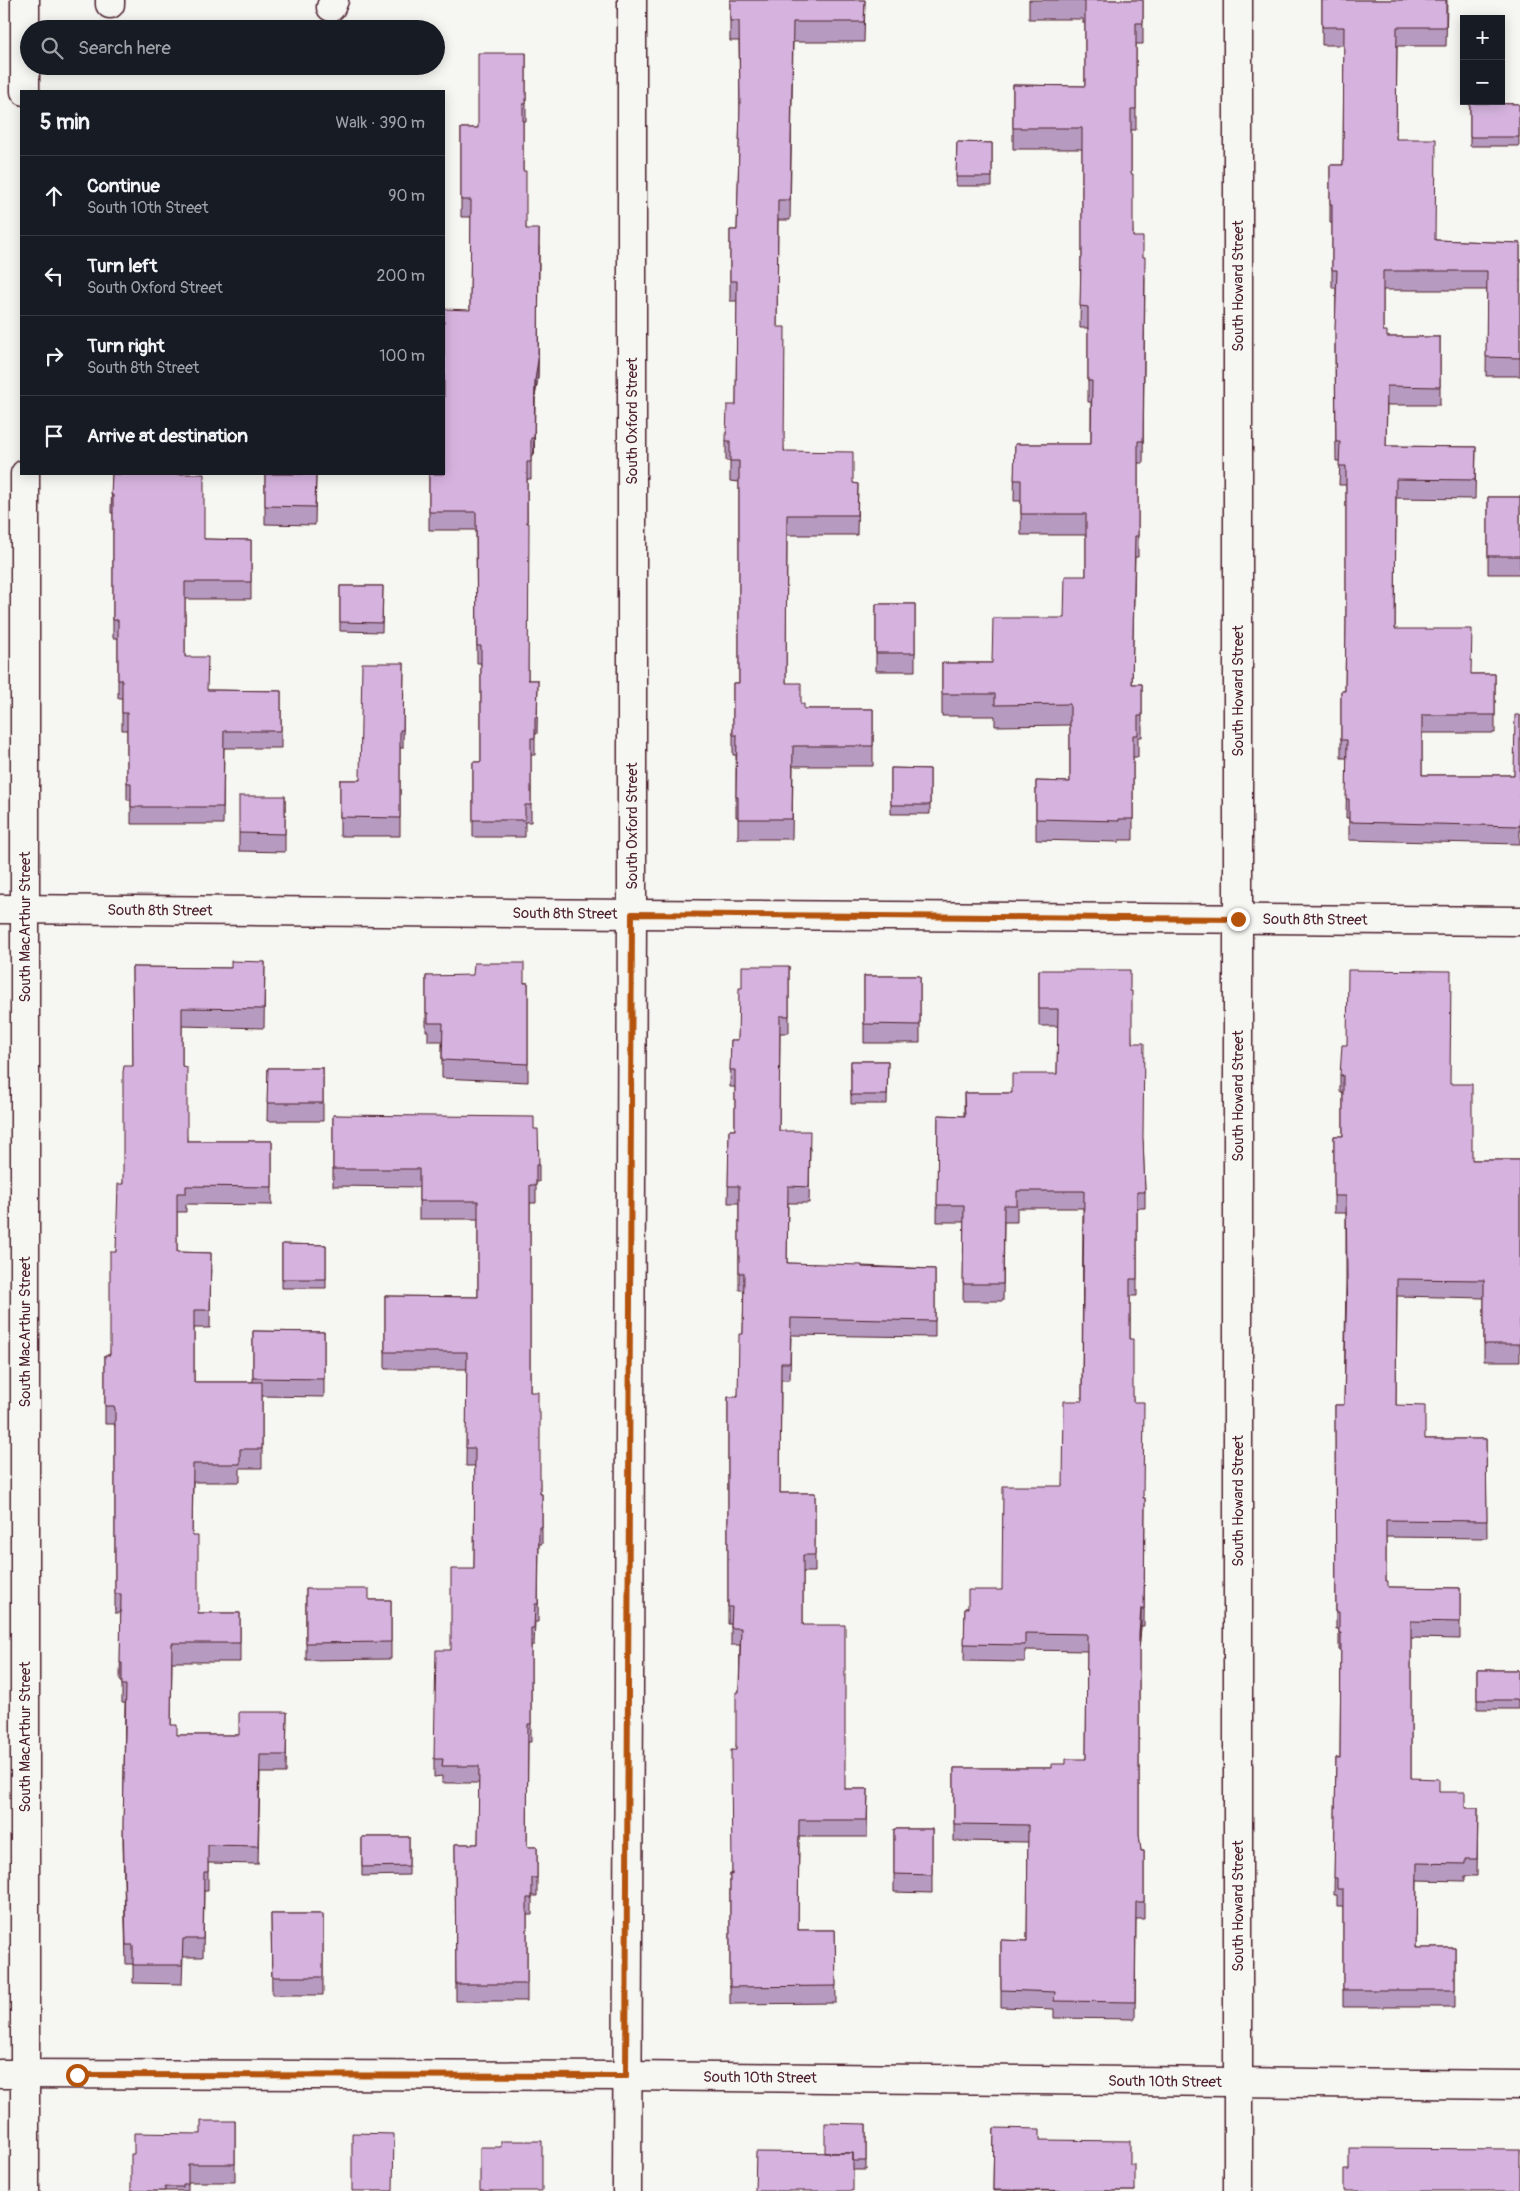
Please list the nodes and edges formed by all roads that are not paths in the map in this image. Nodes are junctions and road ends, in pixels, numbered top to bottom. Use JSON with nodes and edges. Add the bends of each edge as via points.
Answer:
{"nodes":[{"id":1,"x":25,"y":0,"type":"edge"},
{"id":2,"x":632,"y":0,"type":"edge"},
{"id":3,"x":1238,"y":0,"type":"edge"},
{"id":4,"x":25,"y":20,"type":"edge"},
{"id":5,"x":25,"y":75,"type":"edge"},
{"id":6,"x":25,"y":90,"type":"edge"},
{"id":7,"x":25,"y":475,"type":"edge"},
{"id":8,"x":12,"y":909,"type":"edge"},
{"id":9,"x":632,"y":914,"type":"junction"},
{"id":10,"x":1238,"y":919,"type":"junction"},
{"id":11,"x":1520,"y":921,"type":"edge"},
{"id":12,"x":12,"y":2074,"type":"edge"},
{"id":13,"x":626,"y":2076,"type":"junction"},
{"id":14,"x":1238,"y":2083,"type":"junction"},
{"id":15,"x":1520,"y":2086,"type":"edge"},
{"id":16,"x":25,"y":2191,"type":"edge"},
{"id":17,"x":627,"y":2191,"type":"edge"},
{"id":18,"x":1238,"y":2191,"type":"edge"}],
"edges":[{"from":1,"to":4,"type":"street"},
{"from":2,"to":9,"type":"street","name":"South Oxford Street"},
{"from":3,"to":10,"type":"street","name":"South Howard Street"},
{"from":5,"to":6,"type":"street"},
{"from":7,"to":8,"type":"street","name":"South MacArthur Street"},
{"from":8,"to":9,"type":"street","name":"South 8th Street"},
{"from":8,"to":12,"type":"street","name":"South MacArthur Street"},
{"from":9,"to":10,"type":"street","name":"South 8th Street"},
{"from":9,"to":13,"type":"street","name":"South Oxford Street"},
{"from":10,"to":11,"type":"street","name":"South 8th Street"},
{"from":10,"to":14,"type":"street","name":"South Howard Street"},
{"from":12,"to":13,"type":"street","name":"South 10th Street"},
{"from":12,"to":16,"type":"street","name":"South MacArthur Street"},
{"from":13,"to":14,"type":"street","name":"South 10th Street"},
{"from":13,"to":17,"type":"street","name":"South Oxford Street"},
{"from":14,"to":15,"type":"street","name":"South 10th Street"},
{"from":14,"to":18,"type":"street","name":"South Howard Street"}]}
